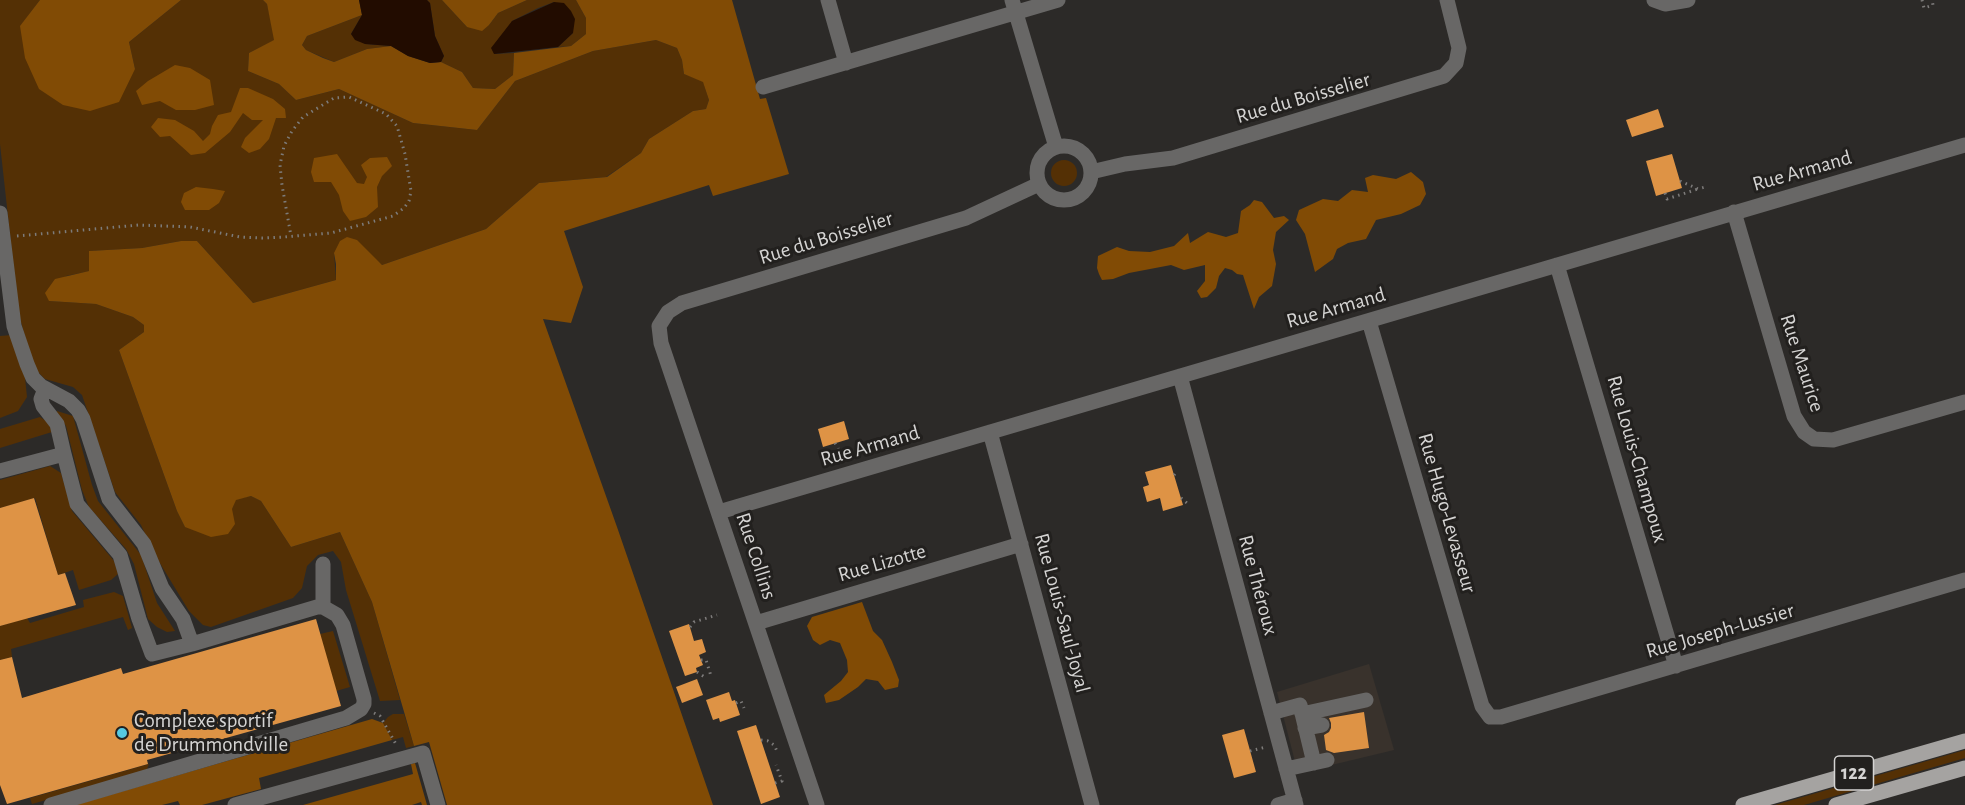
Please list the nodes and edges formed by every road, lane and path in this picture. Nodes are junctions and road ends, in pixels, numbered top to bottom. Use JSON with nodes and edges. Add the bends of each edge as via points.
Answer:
{"nodes":[{"id":1,"x":828,"y":0,"type":"edge"},
{"id":2,"x":1058,"y":0,"type":"edge"},
{"id":3,"x":1447,"y":0,"type":"edge"},
{"id":4,"x":1654,"y":0,"type":"edge"},
{"id":5,"x":1688,"y":0,"type":"edge"},
{"id":6,"x":1922,"y":0,"type":"edge"},
{"id":7,"x":1932,"y":0,"type":"edge"},
{"id":8,"x":1933,"y":5,"type":"junction"},
{"id":9,"x":1014,"y":6,"type":"edge"},
{"id":10,"x":1940,"y":6,"type":"dead end"},
{"id":11,"x":846,"y":63,"type":"junction"},
{"id":12,"x":762,"y":87,"type":"dead end"},
{"id":13,"x":1965,"y":145,"type":"edge"},
{"id":14,"x":1056,"y":147,"type":"junction"},
{"id":15,"x":1091,"y":172,"type":"junction"},
{"id":16,"x":1680,"y":181,"type":"dead end"},
{"id":17,"x":1039,"y":184,"type":"junction"},
{"id":18,"x":1705,"y":187,"type":"dead end"},
{"id":19,"x":1698,"y":189,"type":"junction"},
{"id":20,"x":1665,"y":193,"type":"dead end"},
{"id":21,"x":1734,"y":212,"type":"junction"},
{"id":22,"x":0,"y":213,"type":"edge"},
{"id":23,"x":291,"y":236,"type":"junction"},
{"id":24,"x":3,"y":237,"type":"junction"},
{"id":25,"x":1557,"y":265,"type":"junction"},
{"id":26,"x":661,"y":321,"type":"joint"},
{"id":27,"x":1369,"y":321,"type":"junction"},
{"id":28,"x":1180,"y":376,"type":"junction"},
{"id":29,"x":45,"y":388,"type":"junction"},
{"id":30,"x":1965,"y":402,"type":"edge"},
{"id":31,"x":990,"y":432,"type":"junction"},
{"id":32,"x":835,"y":443,"type":"dead end"},
{"id":33,"x":849,"y":450,"type":"dead end"},
{"id":34,"x":64,"y":454,"type":"junction"},
{"id":35,"x":0,"y":471,"type":"edge"},
{"id":36,"x":1181,"y":498,"type":"dead end"},
{"id":37,"x":1187,"y":503,"type":"dead end"},
{"id":38,"x":719,"y":513,"type":"junction"},
{"id":39,"x":1021,"y":544,"type":"junction"},
{"id":40,"x":323,"y":564,"type":"dead end"},
{"id":41,"x":1965,"y":580,"type":"edge"},
{"id":42,"x":323,"y":607,"type":"junction"},
{"id":43,"x":717,"y":615,"type":"dead end"},
{"id":44,"x":756,"y":623,"type":"junction"},
{"id":45,"x":690,"y":627,"type":"dead end"},
{"id":46,"x":192,"y":644,"type":"junction"},
{"id":47,"x":701,"y":660,"type":"dead end"},
{"id":48,"x":1676,"y":666,"type":"junction"},
{"id":49,"x":697,"y":672,"type":"dead end"},
{"id":50,"x":711,"y":676,"type":"dead end"},
{"id":51,"x":706,"y":678,"type":"dead end"},
{"id":52,"x":1366,"y":700,"type":"dead end"},
{"id":53,"x":736,"y":703,"type":"dead end"},
{"id":54,"x":362,"y":706,"type":"junction"},
{"id":55,"x":744,"y":708,"type":"dead end"},
{"id":56,"x":1271,"y":713,"type":"junction"},
{"id":57,"x":1488,"y":715,"type":"joint"},
{"id":58,"x":1304,"y":721,"type":"junction"},
{"id":59,"x":1322,"y":725,"type":"dead end"},
{"id":60,"x":761,"y":740,"type":"dead end"},
{"id":61,"x":1965,"y":741,"type":"edge"},
{"id":62,"x":777,"y":751,"type":"dead end"},
{"id":63,"x":401,"y":759,"type":"junction"},
{"id":64,"x":776,"y":765,"type":"dead end"},
{"id":65,"x":1965,"y":768,"type":"edge"},
{"id":66,"x":1286,"y":769,"type":"junction"},
{"id":67,"x":775,"y":783,"type":"dead end"},
{"id":68,"x":1295,"y":803,"type":"edge"},
{"id":69,"x":51,"y":805,"type":"edge"},
{"id":70,"x":236,"y":805,"type":"edge"},
{"id":71,"x":438,"y":805,"type":"edge"},
{"id":72,"x":817,"y":805,"type":"edge"},
{"id":73,"x":1092,"y":805,"type":"edge"},
{"id":74,"x":1278,"y":805,"type":"edge"},
{"id":75,"x":1743,"y":805,"type":"edge"},
{"id":76,"x":1836,"y":805,"type":"edge"}],
"edges":[{"from":1,"to":11,"type":"street"},
{"from":2,"to":9,"type":"street"},
{"from":3,"to":15,"type":"street","name":"Rue du Boisselier","via":[[1459,48],[1456,63],[1444,76],[1173,158]]},
{"from":4,"to":5,"type":"street","via":[[1665,4]]},
{"from":6,"to":8,"type":"path","via":[[1924,8]]},
{"from":7,"to":8,"type":"path"},
{"from":8,"to":10,"type":"path"},
{"from":9,"to":11,"type":"street"},
{"from":9,"to":14,"type":"street"},
{"from":11,"to":12,"type":"street"},
{"from":13,"to":21,"type":"street","name":"Rue Armand"},
{"from":14,"to":15,"type":"street","via":[[1076,149]]},
{"from":14,"to":17,"type":"street","via":[[1040,162]]},
{"from":15,"to":17,"type":"street","via":[[1088,186],[1070,199],[1055,199]]},
{"from":16,"to":19,"type":"path"},
{"from":17,"to":26,"type":"street","name":"Rue du Boisselier","via":[[966,218],[682,303]]},
{"from":18,"to":19,"type":"path"},
{"from":19,"to":20,"type":"path","via":[[1667,199]]},
{"from":21,"to":25,"type":"street","name":"Rue Armand"},
{"from":21,"to":30,"type":"street","name":"Rue Maurice","via":[[1794,416],[1804,432],[1814,439],[1833,440]]},
{"from":22,"to":24,"type":"street"},
{"from":23,"to":23,"type":"path","via":[[331,232],[393,216],[404,208],[411,191],[405,154],[397,126],[386,114],[349,97],[334,98],[303,117],[292,131],[280,165]]},
{"from":23,"to":24,"type":"path","via":[[240,237],[190,227],[139,225]]},
{"from":24,"to":29,"type":"street","via":[[14,326],[33,378]]},
{"from":25,"to":27,"type":"street","name":"Rue Armand"},
{"from":25,"to":48,"type":"street","name":"Rue Louis-Champoux"},
{"from":26,"to":38,"type":"street","name":"Rue Collins","via":[[661,344]]},
{"from":27,"to":28,"type":"street","name":"Rue Armand"},
{"from":27,"to":57,"type":"street","name":"Rue Hugo-Levasseur","via":[[1482,706]]},
{"from":28,"to":31,"type":"street","name":"Rue Armand"},
{"from":28,"to":56,"type":"street","name":"Rue Théroux"},
{"from":29,"to":34,"type":"street","via":[[43,406],[57,424]]},
{"from":29,"to":46,"type":"street","via":[[78,410],[109,500],[144,544]]},
{"from":31,"to":38,"type":"street","name":"Rue Armand"},
{"from":31,"to":39,"type":"street","name":"Rue Louis-Saul-Joyal"},
{"from":32,"to":33,"type":"path","via":[[840,452]]},
{"from":34,"to":35,"type":"street"},
{"from":34,"to":46,"type":"street","via":[[77,504],[120,555],[152,654]]},
{"from":36,"to":37,"type":"path"},
{"from":38,"to":44,"type":"street","name":"Rue Collins"},
{"from":39,"to":44,"type":"street","name":"Rue Lizotte"},
{"from":39,"to":73,"type":"street","name":"Rue Louis-Saul-Joyal"},
{"from":40,"to":42,"type":"street"},
{"from":41,"to":48,"type":"street","name":"Rue Joseph-Lussier"},
{"from":42,"to":46,"type":"street"},
{"from":42,"to":54,"type":"street","via":[[337,615],[343,625],[364,699]]},
{"from":43,"to":45,"type":"path"},
{"from":44,"to":72,"type":"street","name":"Rue Collins"},
{"from":47,"to":50,"type":"path","via":[[706,660]]},
{"from":48,"to":57,"type":"street","name":"Rue Joseph-Lussier","via":[[1501,717]]},
{"from":49,"to":51,"type":"path"},
{"from":52,"to":58,"type":"street"},
{"from":53,"to":55,"type":"path","via":[[741,701]]},
{"from":54,"to":63,"type":"path","via":[[380,716],[395,739]]},
{"from":54,"to":69,"type":"street","via":[[346,718]]},
{"from":56,"to":58,"type":"street","via":[[1300,705]]},
{"from":56,"to":66,"type":"street","name":"Rue Théroux"},
{"from":58,"to":59,"type":"street"},
{"from":58,"to":66,"type":"street","via":[[1321,761]]},
{"from":60,"to":62,"type":"path","via":[[774,745]]},
{"from":61,"to":75,"type":"main road","number":"122"},
{"from":63,"to":70,"type":"street"},
{"from":63,"to":71,"type":"street","via":[[423,753]]},
{"from":64,"to":67,"type":"path","via":[[782,781]]},
{"from":65,"to":76,"type":"main road"},
{"from":66,"to":68,"type":"street","name":"Rue Théroux"},
{"from":68,"to":74,"type":"street"}]}
